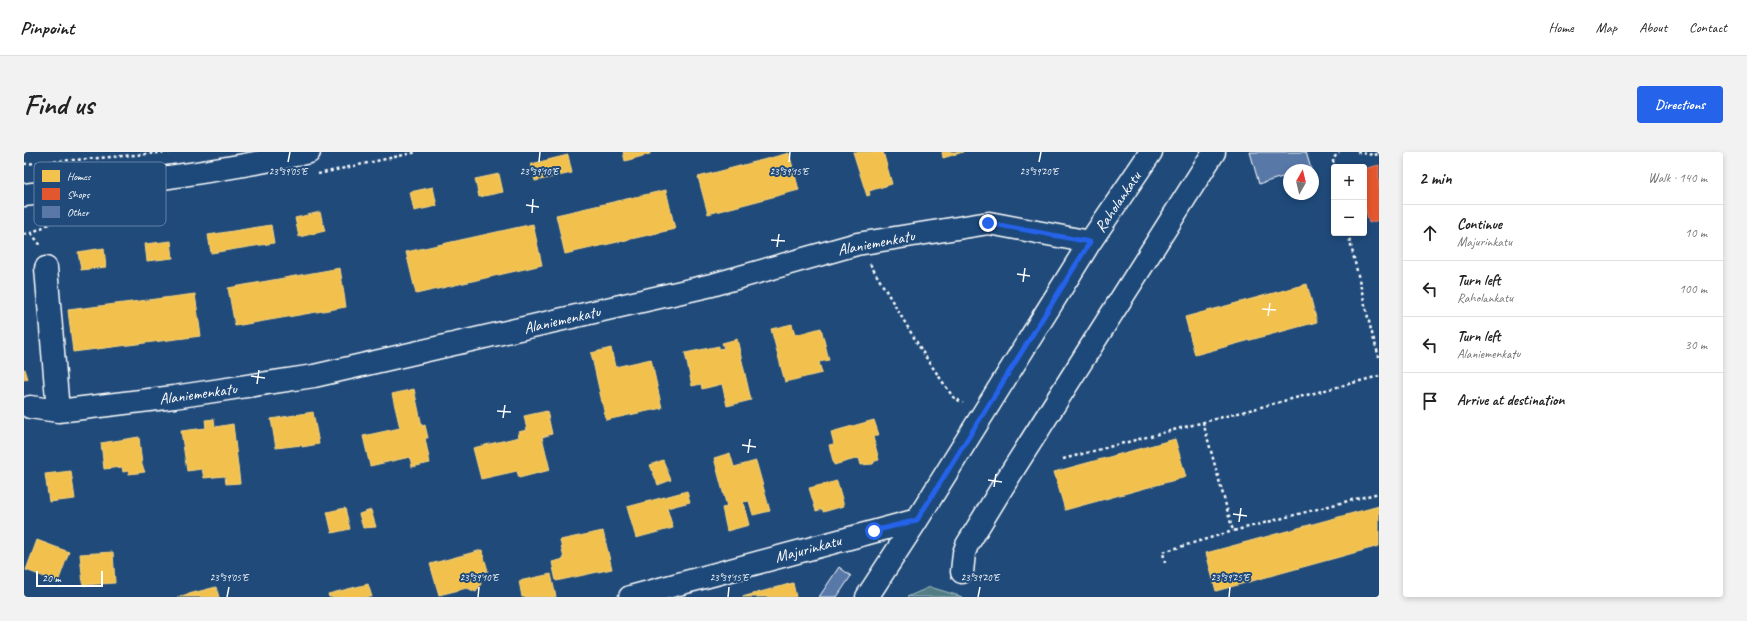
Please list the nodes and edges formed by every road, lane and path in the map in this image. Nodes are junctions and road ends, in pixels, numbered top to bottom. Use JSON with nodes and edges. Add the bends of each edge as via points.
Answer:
{"nodes":[{"id":1,"x":175,"y":152,"type":"edge"},
{"id":2,"x":309,"y":152,"type":"edge"},
{"id":3,"x":1151,"y":152,"type":"edge"},
{"id":4,"x":1214,"y":152,"type":"edge"},
{"id":5,"x":1339,"y":152,"type":"edge"},
{"id":6,"x":1357,"y":152,"type":"edge"},
{"id":7,"x":1379,"y":154,"type":"edge"},
{"id":8,"x":49,"y":162,"type":"edge"},
{"id":9,"x":34,"y":163,"type":"edge"},
{"id":10,"x":24,"y":164,"type":"edge"},
{"id":11,"x":1333,"y":164,"type":"edge"},
{"id":12,"x":166,"y":177,"type":"edge"},
{"id":13,"x":34,"y":194,"type":"edge"},
{"id":14,"x":24,"y":195,"type":"edge"},
{"id":15,"x":1349,"y":236,"type":"edge"},
{"id":16,"x":1090,"y":242,"type":"junction"},
{"id":17,"x":857,"y":244,"type":"junction"},
{"id":18,"x":46,"y":268,"type":"dead end"},
{"id":19,"x":1379,"y":357,"type":"edge"},
{"id":20,"x":1379,"y":376,"type":"edge"},
{"id":21,"x":30,"y":407,"type":"dead end"},
{"id":22,"x":58,"y":411,"type":"junction"},
{"id":23,"x":982,"y":415,"type":"junction"},
{"id":24,"x":1203,"y":422,"type":"junction"},
{"id":25,"x":1062,"y":459,"type":"dead end"},
{"id":26,"x":1379,"y":493,"type":"edge"},
{"id":27,"x":917,"y":520,"type":"junction"},
{"id":28,"x":1233,"y":531,"type":"junction"},
{"id":29,"x":1164,"y":563,"type":"dead end"},
{"id":30,"x":962,"y":572,"type":"dead end"},
{"id":31,"x":630,"y":597,"type":"edge"},
{"id":32,"x":867,"y":597,"type":"edge"}],
"edges":[{"from":1,"to":8,"type":"path"},
{"from":2,"to":12,"type":"street","via":[[243,166]]},
{"from":3,"to":16,"type":"street","name":"Raholankatu"},
{"from":4,"to":30,"type":"street","via":[[967,545]]},
{"from":5,"to":11,"type":"path","via":[[1333,158]]},
{"from":6,"to":7,"type":"path"},
{"from":9,"to":10,"type":"path"},
{"from":13,"to":14,"type":"street"},
{"from":15,"to":19,"type":"path"},
{"from":16,"to":17,"type":"street","name":"Alaniemenkatu","via":[[988,223]]},
{"from":16,"to":23,"type":"street","name":"Raholankatu"},
{"from":17,"to":22,"type":"street","name":"Alaniemenkatu","via":[[712,285],[323,375]]},
{"from":17,"to":23,"type":"path","via":[[953,397]]},
{"from":18,"to":22,"type":"street"},
{"from":20,"to":24,"type":"path"},
{"from":21,"to":22,"type":"street","name":"Alaniemenkatu"},
{"from":23,"to":27,"type":"street","name":"Raholankatu"},
{"from":24,"to":25,"type":"path"},
{"from":24,"to":28,"type":"path"},
{"from":26,"to":28,"type":"path"},
{"from":27,"to":31,"type":"street","name":"Majurinkatu"},
{"from":27,"to":32,"type":"street","name":"Raholankatu"},
{"from":28,"to":29,"type":"path","via":[[1163,552]]}]}
